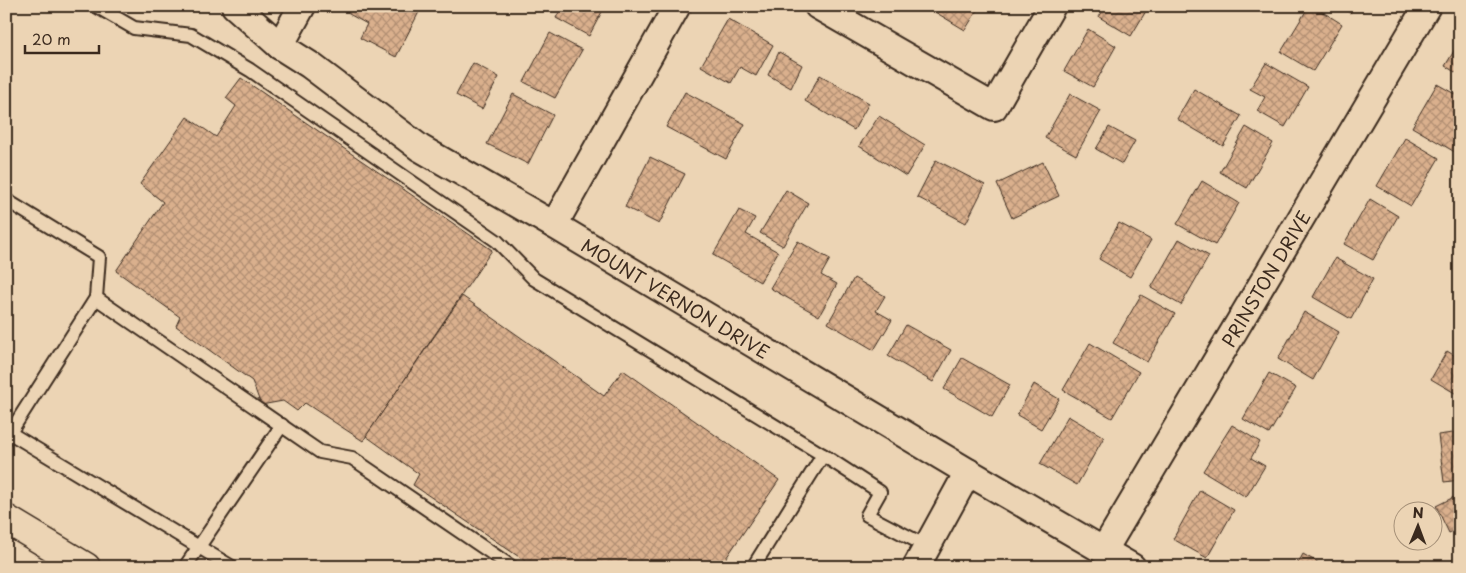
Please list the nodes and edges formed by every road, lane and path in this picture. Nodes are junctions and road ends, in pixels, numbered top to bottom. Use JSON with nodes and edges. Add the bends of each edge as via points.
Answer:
{"nodes":[{"id":1,"x":96,"y":6,"type":"edge"},
{"id":2,"x":235,"y":6,"type":"edge"},
{"id":3,"x":302,"y":6,"type":"edge"},
{"id":4,"x":677,"y":6,"type":"edge"},
{"id":5,"x":818,"y":6,"type":"edge"},
{"id":6,"x":1052,"y":6,"type":"edge"},
{"id":7,"x":1427,"y":6,"type":"edge"},
{"id":8,"x":280,"y":46,"type":"junction"},
{"id":9,"x":6,"y":200,"type":"edge"},
{"id":10,"x":554,"y":225,"type":"junction"},
{"id":11,"x":96,"y":298,"type":"junction"},
{"id":12,"x":282,"y":425,"type":"junction"},
{"id":13,"x":8,"y":436,"type":"edge"},
{"id":14,"x":823,"y":455,"type":"junction"},
{"id":15,"x":968,"y":472,"type":"junction"},
{"id":16,"x":6,"y":519,"type":"edge"},
{"id":17,"x":199,"y":547,"type":"junction"},
{"id":18,"x":1104,"y":550,"type":"junction"},
{"id":19,"x":922,"y":557,"type":"edge"},
{"id":20,"x":86,"y":567,"type":"edge"},
{"id":21,"x":186,"y":567,"type":"edge"},
{"id":22,"x":232,"y":567,"type":"edge"},
{"id":23,"x":512,"y":567,"type":"edge"},
{"id":24,"x":753,"y":567,"type":"edge"},
{"id":25,"x":1132,"y":567,"type":"edge"}],
"edges":[{"from":1,"to":14,"type":"lane","via":[[134,28],[190,35],[250,70],[497,242],[534,279]]},
{"from":2,"to":8,"type":"street","name":"MOUNT VERNON DRIVE"},
{"from":3,"to":8,"type":"street"},
{"from":4,"to":10,"type":"street"},
{"from":5,"to":6,"type":"street","via":[[994,107]]},
{"from":7,"to":18,"type":"street","name":"PRINSTON DRIVE"},
{"from":8,"to":10,"type":"street","name":"MOUNT VERNON DRIVE","via":[[420,148]]},
{"from":9,"to":11,"type":"lane","via":[[99,257]]},
{"from":10,"to":15,"type":"street","name":"MOUNT VERNON DRIVE"},
{"from":11,"to":12,"type":"lane"},
{"from":11,"to":13,"type":"lane"},
{"from":12,"to":17,"type":"lane"},
{"from":12,"to":23,"type":"lane","via":[[320,452],[352,458]]},
{"from":13,"to":17,"type":"lane"},
{"from":14,"to":19,"type":"lane","via":[[880,492],[867,515]]},
{"from":14,"to":24,"type":"lane"},
{"from":15,"to":18,"type":"street","name":"MOUNT VERNON DRIVE"},
{"from":15,"to":19,"type":"street"},
{"from":16,"to":20,"type":"main road"},
{"from":17,"to":21,"type":"lane"},
{"from":17,"to":22,"type":"lane"},
{"from":18,"to":25,"type":"street","name":"MOUNT VERNON DRIVE"}]}
